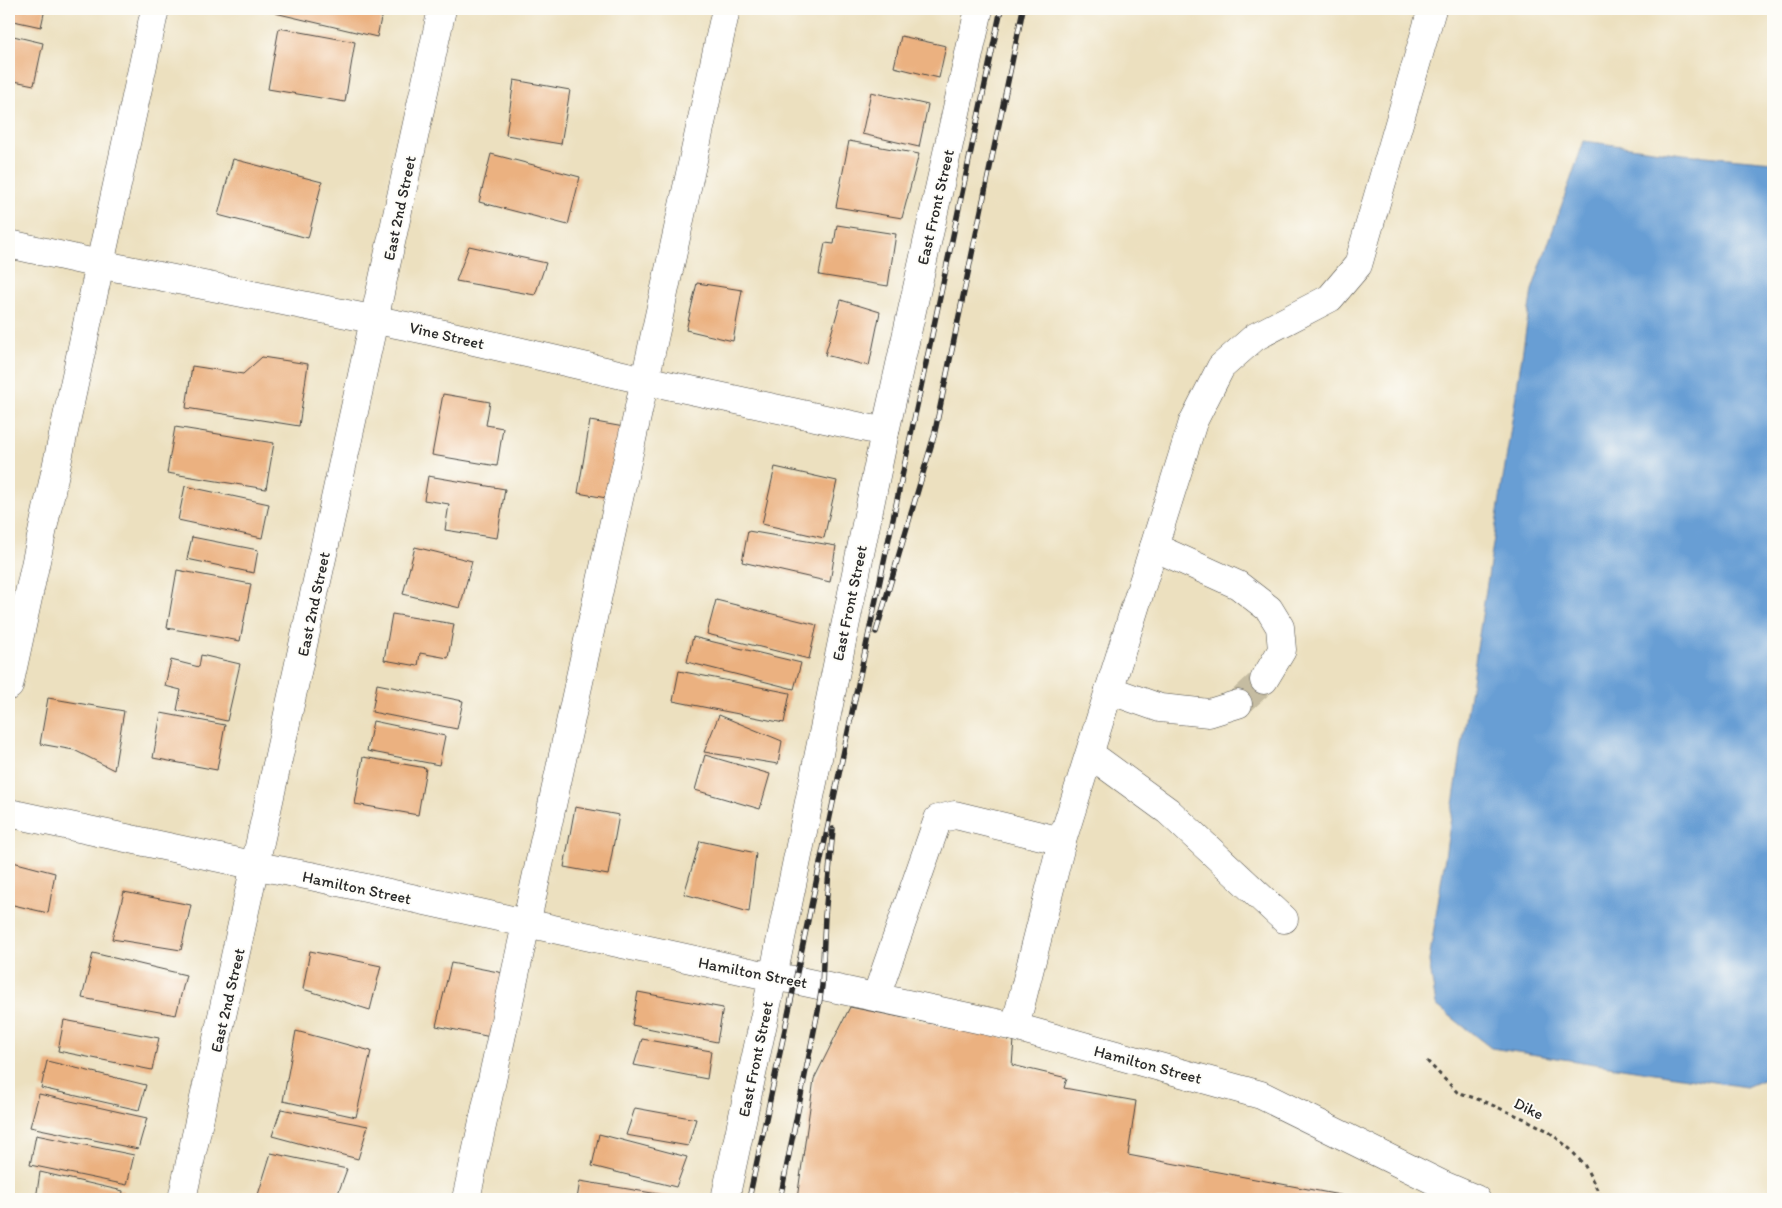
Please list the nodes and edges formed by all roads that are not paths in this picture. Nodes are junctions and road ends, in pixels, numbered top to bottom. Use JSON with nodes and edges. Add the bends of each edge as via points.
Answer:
{"nodes":[{"id":1,"x":155,"y":9,"type":"edge"},
{"id":2,"x":442,"y":9,"type":"edge"},
{"id":3,"x":726,"y":9,"type":"edge"},
{"id":4,"x":979,"y":9,"type":"edge"},
{"id":5,"x":1432,"y":9,"type":"edge"},
{"id":6,"x":9,"y":244,"type":"edge"},
{"id":7,"x":99,"y":264,"type":"junction"},
{"id":8,"x":375,"y":319,"type":"junction"},
{"id":9,"x":644,"y":380,"type":"junction"},
{"id":10,"x":885,"y":432,"type":"junction"},
{"id":11,"x":1154,"y":547,"type":"junction"},
{"id":12,"x":1264,"y":680,"type":"tunnel mouth"},
{"id":13,"x":9,"y":686,"type":"edge"},
{"id":14,"x":1109,"y":690,"type":"junction"},
{"id":15,"x":1238,"y":704,"type":"tunnel mouth"},
{"id":16,"x":1090,"y":754,"type":"junction"},
{"id":17,"x":9,"y":813,"type":"edge"},
{"id":18,"x":1062,"y":841,"type":"junction"},
{"id":19,"x":257,"y":866,"type":"junction"},
{"id":20,"x":1284,"y":919,"type":"dead end"},
{"id":21,"x":525,"y":924,"type":"junction"},
{"id":22,"x":773,"y":977,"type":"junction"},
{"id":23,"x":876,"y":997,"type":"junction"},
{"id":24,"x":1015,"y":1027,"type":"junction"},
{"id":25,"x":1439,"y":1192,"type":"edge"},
{"id":26,"x":182,"y":1199,"type":"edge"},
{"id":27,"x":466,"y":1199,"type":"edge"},
{"id":28,"x":725,"y":1199,"type":"edge"},
{"id":29,"x":1476,"y":1199,"type":"edge"}],
"edges":[{"from":1,"to":7,"type":"street"},
{"from":2,"to":8,"type":"street","name":"East 2nd Street"},
{"from":3,"to":9,"type":"street"},
{"from":4,"to":10,"type":"street","name":"East Front Street"},
{"from":5,"to":11,"type":"street","via":[[1358,264],[1330,298],[1255,337],[1221,367],[1193,422]]},
{"from":6,"to":7,"type":"street","name":"Vine Street"},
{"from":7,"to":8,"type":"street","name":"Vine Street"},
{"from":7,"to":13,"type":"street"},
{"from":8,"to":9,"type":"street","name":"Vine Street"},
{"from":8,"to":19,"type":"street","name":"East 2nd Street"},
{"from":9,"to":10,"type":"street","name":"Vine Street"},
{"from":9,"to":21,"type":"street"},
{"from":10,"to":22,"type":"street","name":"East Front Street"},
{"from":11,"to":12,"type":"street","via":[[1238,585],[1269,609],[1280,626],[1282,650]]},
{"from":11,"to":14,"type":"street"},
{"from":14,"to":15,"type":"street","via":[[1160,708],[1209,713]]},
{"from":14,"to":16,"type":"street"},
{"from":16,"to":18,"type":"street"},
{"from":16,"to":20,"type":"street","via":[[1168,811]]},
{"from":17,"to":19,"type":"street","name":"Hamilton Street"},
{"from":18,"to":23,"type":"street","via":[[955,815],[938,820]]},
{"from":18,"to":24,"type":"street"},
{"from":19,"to":21,"type":"street","name":"Hamilton Street"},
{"from":19,"to":26,"type":"street","name":"East 2nd Street"},
{"from":21,"to":22,"type":"street","name":"Hamilton Street"},
{"from":21,"to":27,"type":"street"},
{"from":22,"to":23,"type":"street","name":"Hamilton Street"},
{"from":22,"to":28,"type":"street","name":"East Front Street"},
{"from":23,"to":24,"type":"street","name":"Hamilton Street"},
{"from":24,"to":25,"type":"street","name":"Hamilton Street","via":[[1262,1095]]},
{"from":25,"to":29,"type":"street","name":"Hamilton Street"}]}
